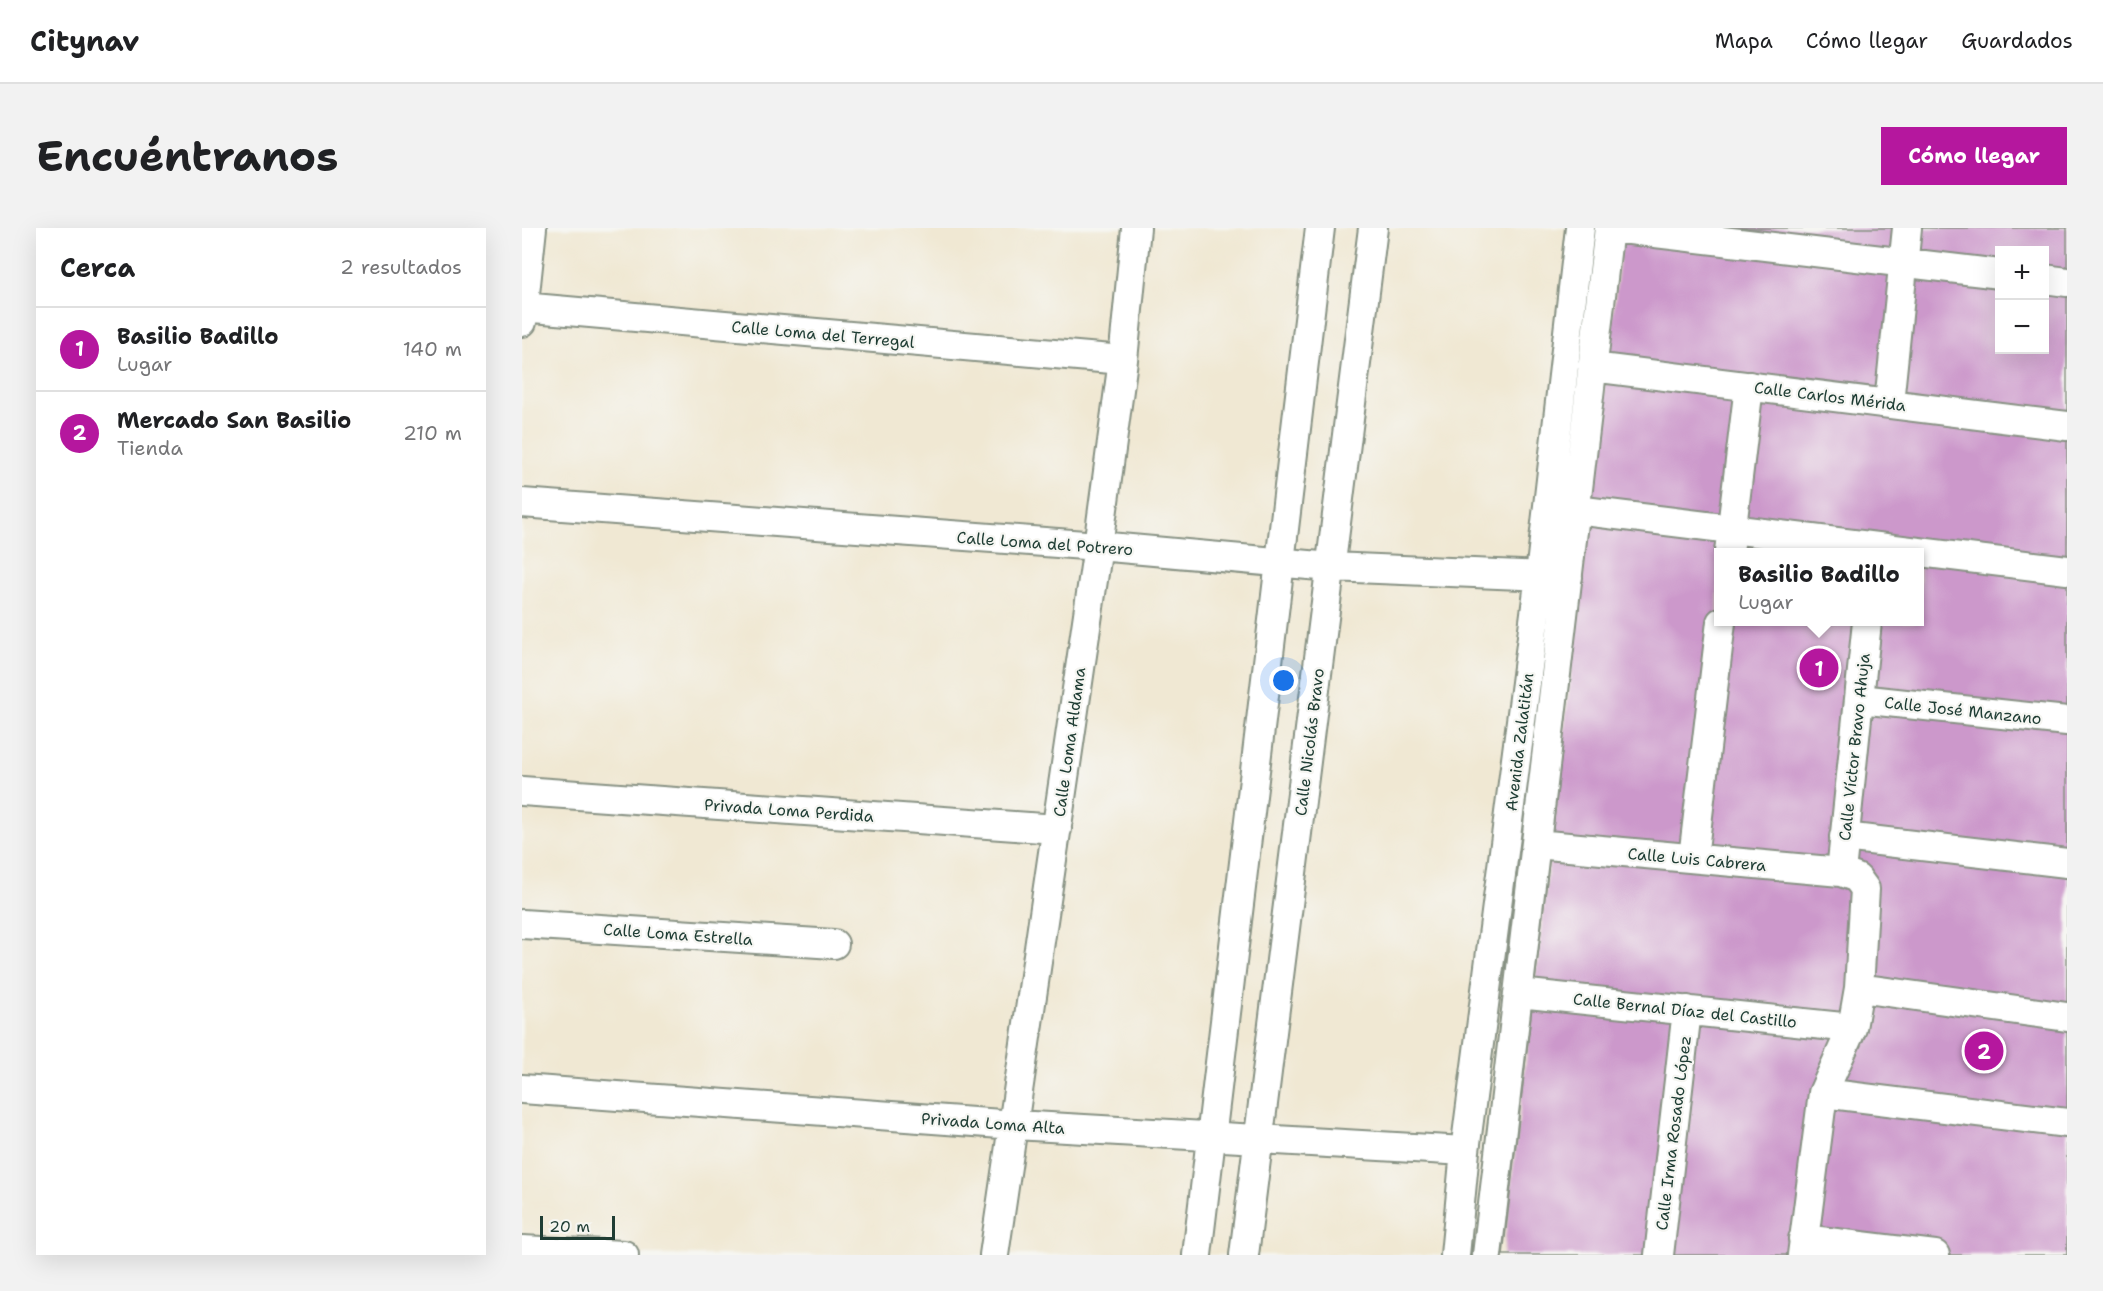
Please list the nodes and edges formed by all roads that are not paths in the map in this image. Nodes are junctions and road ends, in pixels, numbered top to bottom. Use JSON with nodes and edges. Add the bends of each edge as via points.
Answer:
{"nodes":[{"id":1,"x":532,"y":228,"type":"edge"},
{"id":2,"x":1136,"y":228,"type":"edge"},
{"id":3,"x":1320,"y":228,"type":"edge"},
{"id":4,"x":1373,"y":228,"type":"edge"},
{"id":5,"x":1580,"y":228,"type":"edge"},
{"id":6,"x":1611,"y":228,"type":"edge"},
{"id":7,"x":1907,"y":228,"type":"edge"},
{"id":8,"x":1904,"y":263,"type":"junction"},
{"id":9,"x":1995,"y":273,"type":"edge"},
{"id":10,"x":2049,"y":280,"type":"edge"},
{"id":11,"x":2067,"y":282,"type":"edge"},
{"id":12,"x":522,"y":312,"type":"edge"},
{"id":13,"x":1123,"y":360,"type":"junction"},
{"id":14,"x":1592,"y":368,"type":"junction"},
{"id":15,"x":1749,"y":386,"type":"junction"},
{"id":16,"x":1889,"y":403,"type":"junction"},
{"id":17,"x":2067,"y":426,"type":"edge"},
{"id":18,"x":522,"y":503,"type":"edge"},
{"id":19,"x":1576,"y":510,"type":"junction"},
{"id":20,"x":1731,"y":540,"type":"edge"},
{"id":21,"x":1098,"y":546,"type":"junction"},
{"id":22,"x":1858,"y":548,"type":"edge"},
{"id":23,"x":1924,"y":554,"type":"edge"},
{"id":24,"x":1280,"y":563,"type":"junction"},
{"id":25,"x":1331,"y":567,"type":"junction"},
{"id":26,"x":2067,"y":570,"type":"edge"},
{"id":27,"x":1540,"y":575,"type":"junction"},
{"id":28,"x":1568,"y":577,"type":"junction"},
{"id":29,"x":1720,"y":626,"type":"edge"},
{"id":30,"x":1866,"y":626,"type":"edge"},
{"id":31,"x":1859,"y":699,"type":"junction"},
{"id":32,"x":2067,"y":721,"type":"edge"},
{"id":33,"x":522,"y":791,"type":"edge"},
{"id":34,"x":1057,"y":829,"type":"junction"},
{"id":35,"x":1845,"y":837,"type":"junction"},
{"id":36,"x":1536,"y":844,"type":"junction"},
{"id":37,"x":1693,"y":858,"type":"junction"},
{"id":38,"x":2067,"y":863,"type":"edge"},
{"id":39,"x":1849,"y":875,"type":"junction"},
{"id":40,"x":522,"y":924,"type":"edge"},
{"id":41,"x":834,"y":944,"type":"dead end"},
{"id":42,"x":1859,"y":988,"type":"junction"},
{"id":43,"x":1519,"y":993,"type":"junction"},
{"id":44,"x":1688,"y":1011,"type":"junction"},
{"id":45,"x":2067,"y":1017,"type":"edge"},
{"id":46,"x":1852,"y":1028,"type":"junction"},
{"id":47,"x":522,"y":1089,"type":"edge"},
{"id":48,"x":1823,"y":1093,"type":"junction"},
{"id":49,"x":2067,"y":1123,"type":"edge"},
{"id":50,"x":1015,"y":1125,"type":"junction"},
{"id":51,"x":1211,"y":1136,"type":"junction"},
{"id":52,"x":1259,"y":1138,"type":"junction"},
{"id":53,"x":1465,"y":1151,"type":"junction"},
{"id":54,"x":1803,"y":1247,"type":"edge"},
{"id":55,"x":522,"y":1250,"type":"edge"},
{"id":56,"x":624,"y":1255,"type":"edge"},
{"id":57,"x":994,"y":1255,"type":"edge"},
{"id":58,"x":1197,"y":1255,"type":"edge"},
{"id":59,"x":1244,"y":1255,"type":"edge"},
{"id":60,"x":1455,"y":1255,"type":"edge"},
{"id":61,"x":1487,"y":1255,"type":"edge"},
{"id":62,"x":1659,"y":1255,"type":"edge"},
{"id":63,"x":1935,"y":1255,"type":"edge"}],
"edges":[{"from":1,"to":12,"type":"street"},
{"from":2,"to":13,"type":"street","name":"Calle Loma Aldama"},
{"from":3,"to":24,"type":"street"},
{"from":4,"to":25,"type":"street","name":"Calle Nicolás Bravo"},
{"from":5,"to":27,"type":"street","name":"Avenida Zalatitán"},
{"from":6,"to":8,"type":"street"},
{"from":6,"to":14,"type":"street","name":"Avenida Zalatitán"},
{"from":7,"to":8,"type":"street"},
{"from":8,"to":9,"type":"street"},
{"from":8,"to":16,"type":"street"},
{"from":10,"to":11,"type":"street"},
{"from":12,"to":13,"type":"street","name":"Calle Loma del Terregal"},
{"from":13,"to":21,"type":"street","name":"Calle Loma Aldama"},
{"from":14,"to":15,"type":"street","name":"Calle Carlos Mérida"},
{"from":14,"to":19,"type":"street","name":"Avenida Zalatitán"},
{"from":15,"to":16,"type":"street","name":"Calle Carlos Mérida"},
{"from":15,"to":20,"type":"street"},
{"from":16,"to":17,"type":"street","name":"Calle Carlos Mérida"},
{"from":18,"to":21,"type":"street","name":"Calle Loma del Potrero"},
{"from":19,"to":20,"type":"street"},
{"from":19,"to":28,"type":"street","name":"Avenida Zalatitán"},
{"from":20,"to":22,"type":"street"},
{"from":21,"to":24,"type":"street","name":"Calle Loma del Potrero"},
{"from":21,"to":34,"type":"street","name":"Calle Loma Aldama"},
{"from":23,"to":26,"type":"street"},
{"from":24,"to":25,"type":"street","name":"Calle Loma del Potrero"},
{"from":24,"to":51,"type":"street"},
{"from":25,"to":27,"type":"street","name":"Calle Loma del Potrero"},
{"from":25,"to":52,"type":"street","name":"Calle Nicolás Bravo"},
{"from":27,"to":28,"type":"street","name":"Calle Loma del Potrero"},
{"from":27,"to":53,"type":"street","name":"Avenida Zalatitán"},
{"from":28,"to":36,"type":"street","name":"Avenida Zalatitán"},
{"from":29,"to":37,"type":"street"},
{"from":30,"to":31,"type":"street","name":"Calle Víctor Bravo Ahuja"},
{"from":31,"to":32,"type":"street","name":"Calle José Manzano"},
{"from":31,"to":35,"type":"street","name":"Calle Víctor Bravo Ahuja"},
{"from":33,"to":34,"type":"street","name":"Privada Loma Perdida"},
{"from":34,"to":50,"type":"street","name":"Calle Loma Aldama"},
{"from":35,"to":38,"type":"street"},
{"from":35,"to":39,"type":"street","name":"Calle Víctor Bravo Ahuja"},
{"from":36,"to":37,"type":"street","name":"Calle Luis Cabrera"},
{"from":36,"to":43,"type":"street","name":"Avenida Zalatitán"},
{"from":37,"to":39,"type":"street","name":"Calle Luis Cabrera"},
{"from":39,"to":42,"type":"street","name":"Calle Víctor Bravo Ahuja","via":[[1865,889]]},
{"from":40,"to":41,"type":"street","name":"Calle Loma Estrella"},
{"from":42,"to":45,"type":"street"},
{"from":42,"to":46,"type":"street","name":"Calle Víctor Bravo Ahuja"},
{"from":43,"to":44,"type":"street","name":"Calle Bernal Díaz del Castillo"},
{"from":43,"to":61,"type":"street","name":"Avenida Zalatitán"},
{"from":44,"to":46,"type":"street","name":"Calle Bernal Díaz del Castillo"},
{"from":44,"to":62,"type":"street","name":"Calle Irma Rosado López"},
{"from":46,"to":48,"type":"street","name":"Calle Víctor Bravo Ahuja"},
{"from":47,"to":50,"type":"street","name":"Privada Loma Alta"},
{"from":48,"to":49,"type":"street"},
{"from":48,"to":54,"type":"street","name":"Calle Víctor Bravo Ahuja"},
{"from":50,"to":51,"type":"street","name":"Privada Loma Alta"},
{"from":50,"to":57,"type":"street","name":"Calle Loma Aldama"},
{"from":51,"to":52,"type":"street","name":"Privada Loma Alta"},
{"from":51,"to":58,"type":"street"},
{"from":52,"to":53,"type":"street","name":"Privada Loma Alta"},
{"from":52,"to":59,"type":"street","name":"Calle Nicolás Bravo"},
{"from":53,"to":60,"type":"street","name":"Avenida Zalatitán"},
{"from":54,"to":63,"type":"street"},
{"from":55,"to":56,"type":"street"}]}
